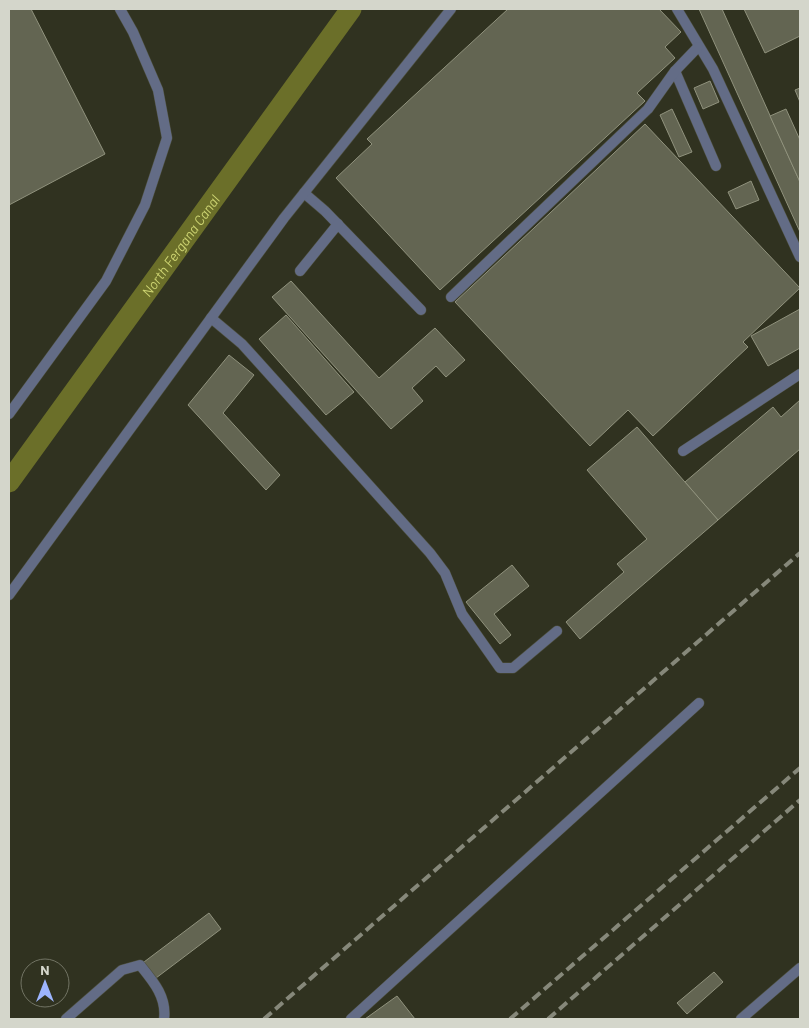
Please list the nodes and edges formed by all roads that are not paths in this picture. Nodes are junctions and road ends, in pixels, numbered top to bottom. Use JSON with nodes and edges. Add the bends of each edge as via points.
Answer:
{"nodes":[{"id":1,"x":120,"y":9,"type":"edge"},
{"id":2,"x":451,"y":9,"type":"edge"},
{"id":3,"x":677,"y":9,"type":"edge"},
{"id":4,"x":698,"y":47,"type":"junction"},
{"id":5,"x":675,"y":71,"type":"junction"},
{"id":6,"x":716,"y":166,"type":"dead end"},
{"id":7,"x":304,"y":193,"type":"junction"},
{"id":8,"x":338,"y":224,"type":"junction"},
{"id":9,"x":800,"y":257,"type":"edge"},
{"id":10,"x":300,"y":271,"type":"dead end"},
{"id":11,"x":451,"y":297,"type":"dead end"},
{"id":12,"x":421,"y":310,"type":"dead end"},
{"id":13,"x":211,"y":318,"type":"junction"},
{"id":14,"x":800,"y":374,"type":"edge"},
{"id":15,"x":9,"y":414,"type":"edge"},
{"id":16,"x":684,"y":450,"type":"dead end"},
{"id":17,"x":9,"y":595,"type":"edge"},
{"id":18,"x":556,"y":632,"type":"dead end"},
{"id":19,"x":700,"y":702,"type":"dead end"},
{"id":20,"x":800,"y":968,"type":"edge"},
{"id":21,"x":66,"y":1019,"type":"edge"},
{"id":22,"x":164,"y":1019,"type":"edge"},
{"id":23,"x":351,"y":1019,"type":"edge"},
{"id":24,"x":741,"y":1019,"type":"edge"}],
"edges":[{"from":1,"to":15,"type":"street","via":[[158,90],[167,138],[145,205],[106,281]]},
{"from":2,"to":7,"type":"street"},
{"from":3,"to":4,"type":"street"},
{"from":4,"to":5,"type":"street"},
{"from":4,"to":9,"type":"street","via":[[713,69]]},
{"from":5,"to":6,"type":"street"},
{"from":5,"to":11,"type":"street","via":[[648,109]]},
{"from":7,"to":8,"type":"street"},
{"from":7,"to":13,"type":"street"},
{"from":8,"to":10,"type":"street"},
{"from":8,"to":12,"type":"street"},
{"from":13,"to":17,"type":"street"},
{"from":13,"to":18,"type":"street","via":[[242,344],[430,553],[445,573],[462,614],[500,668],[513,668]]},
{"from":14,"to":16,"type":"street"},
{"from":19,"to":23,"type":"street"},
{"from":20,"to":24,"type":"street"},
{"from":21,"to":22,"type":"street","via":[[122,970],[140,965],[157,986],[165,1011]]}]}
